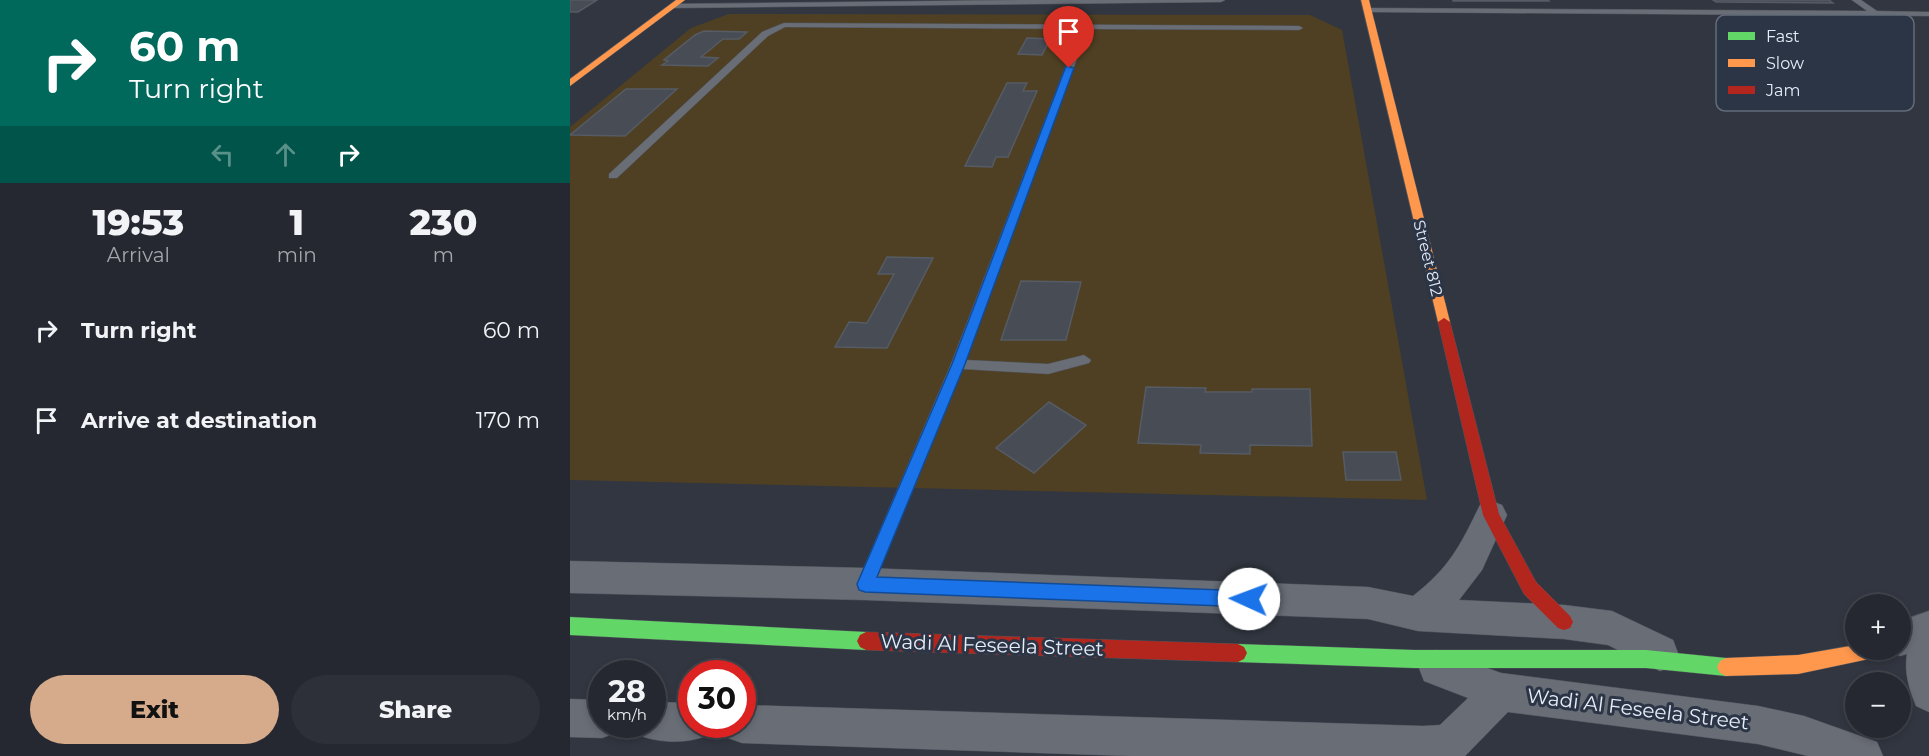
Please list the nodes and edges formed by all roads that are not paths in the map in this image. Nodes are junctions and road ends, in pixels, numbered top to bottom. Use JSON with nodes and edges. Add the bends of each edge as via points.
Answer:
{"nodes":[{"id":1,"x":1221,"y":0,"type":"edge"},
{"id":2,"x":1431,"y":0,"type":"edge"},
{"id":3,"x":1856,"y":0,"type":"edge"},
{"id":4,"x":677,"y":3,"type":"edge"},
{"id":5,"x":1367,"y":5,"type":"edge"},
{"id":6,"x":1435,"y":10,"type":"junction"},
{"id":7,"x":1874,"y":13,"type":"junction"},
{"id":8,"x":1929,"y":14,"type":"edge"},
{"id":9,"x":1085,"y":26,"type":"junction"},
{"id":10,"x":1299,"y":28,"type":"dead end"},
{"id":11,"x":570,"y":83,"type":"edge"},
{"id":12,"x":613,"y":176,"type":"dead end"},
{"id":13,"x":1084,"y":360,"type":"dead end"},
{"id":14,"x":958,"y":364,"type":"junction"},
{"id":15,"x":1491,"y":515,"type":"junction"},
{"id":16,"x":570,"y":577,"type":"edge"},
{"id":17,"x":865,"y":584,"type":"junction"},
{"id":18,"x":1418,"y":614,"type":"junction"},
{"id":19,"x":1563,"y":622,"type":"junction"},
{"id":20,"x":570,"y":626,"type":"edge"},
{"id":21,"x":1929,"y":628,"type":"edge"},
{"id":22,"x":1911,"y":635,"type":"edge"},
{"id":23,"x":1929,"y":635,"type":"edge"},
{"id":24,"x":1845,"y":656,"type":"edge"},
{"id":25,"x":1414,"y":659,"type":"junction"},
{"id":26,"x":1683,"y":664,"type":"junction"},
{"id":27,"x":1501,"y":692,"type":"junction"},
{"id":28,"x":1929,"y":693,"type":"edge"},
{"id":29,"x":570,"y":718,"type":"edge"},
{"id":30,"x":588,"y":719,"type":"edge"},
{"id":31,"x":756,"y":724,"type":"edge"},
{"id":32,"x":1863,"y":756,"type":"edge"}],
"edges":[{"from":1,"to":4,"type":"lane"},
{"from":2,"to":6,"type":"lane"},
{"from":3,"to":7,"type":"lane"},
{"from":4,"to":11,"type":"street"},
{"from":5,"to":6,"type":"lane"},
{"from":5,"to":15,"type":"street","name":"Street 812"},
{"from":6,"to":7,"type":"lane"},
{"from":7,"to":8,"type":"lane"},
{"from":9,"to":10,"type":"lane"},
{"from":9,"to":12,"type":"lane","via":[[777,27]]},
{"from":9,"to":14,"type":"lane"},
{"from":13,"to":14,"type":"lane","via":[[1048,369]]},
{"from":14,"to":17,"type":"lane"},
{"from":15,"to":18,"type":"street","via":[[1481,543],[1464,571],[1447,591]]},
{"from":15,"to":19,"type":"street","name":"Street 812","via":[[1530,588]]},
{"from":16,"to":17,"type":"street"},
{"from":17,"to":18,"type":"street","via":[[1368,603]]},
{"from":18,"to":19,"type":"street"},
{"from":19,"to":26,"type":"street","via":[[1612,628]]},
{"from":20,"to":25,"type":"street","name":"Wadi Al Feseela Street","via":[[858,641]]},
{"from":21,"to":22,"type":"street"},
{"from":23,"to":28,"type":"street","via":[[1923,666]]},
{"from":24,"to":26,"type":"street","name":"Wadi Al Feseela Street","via":[[1778,665]]},
{"from":25,"to":26,"type":"street","name":"Wadi Al Feseela Street","via":[[1646,659]]},
{"from":25,"to":27,"type":"street","name":"Wadi Al Feseela Street"},
{"from":27,"to":31,"type":"street","via":[[1449,744],[1423,746]]},
{"from":27,"to":32,"type":"street","name":"Wadi Al Feseela Street","via":[[1758,725],[1804,735]]},
{"from":29,"to":30,"type":"street"}]}
